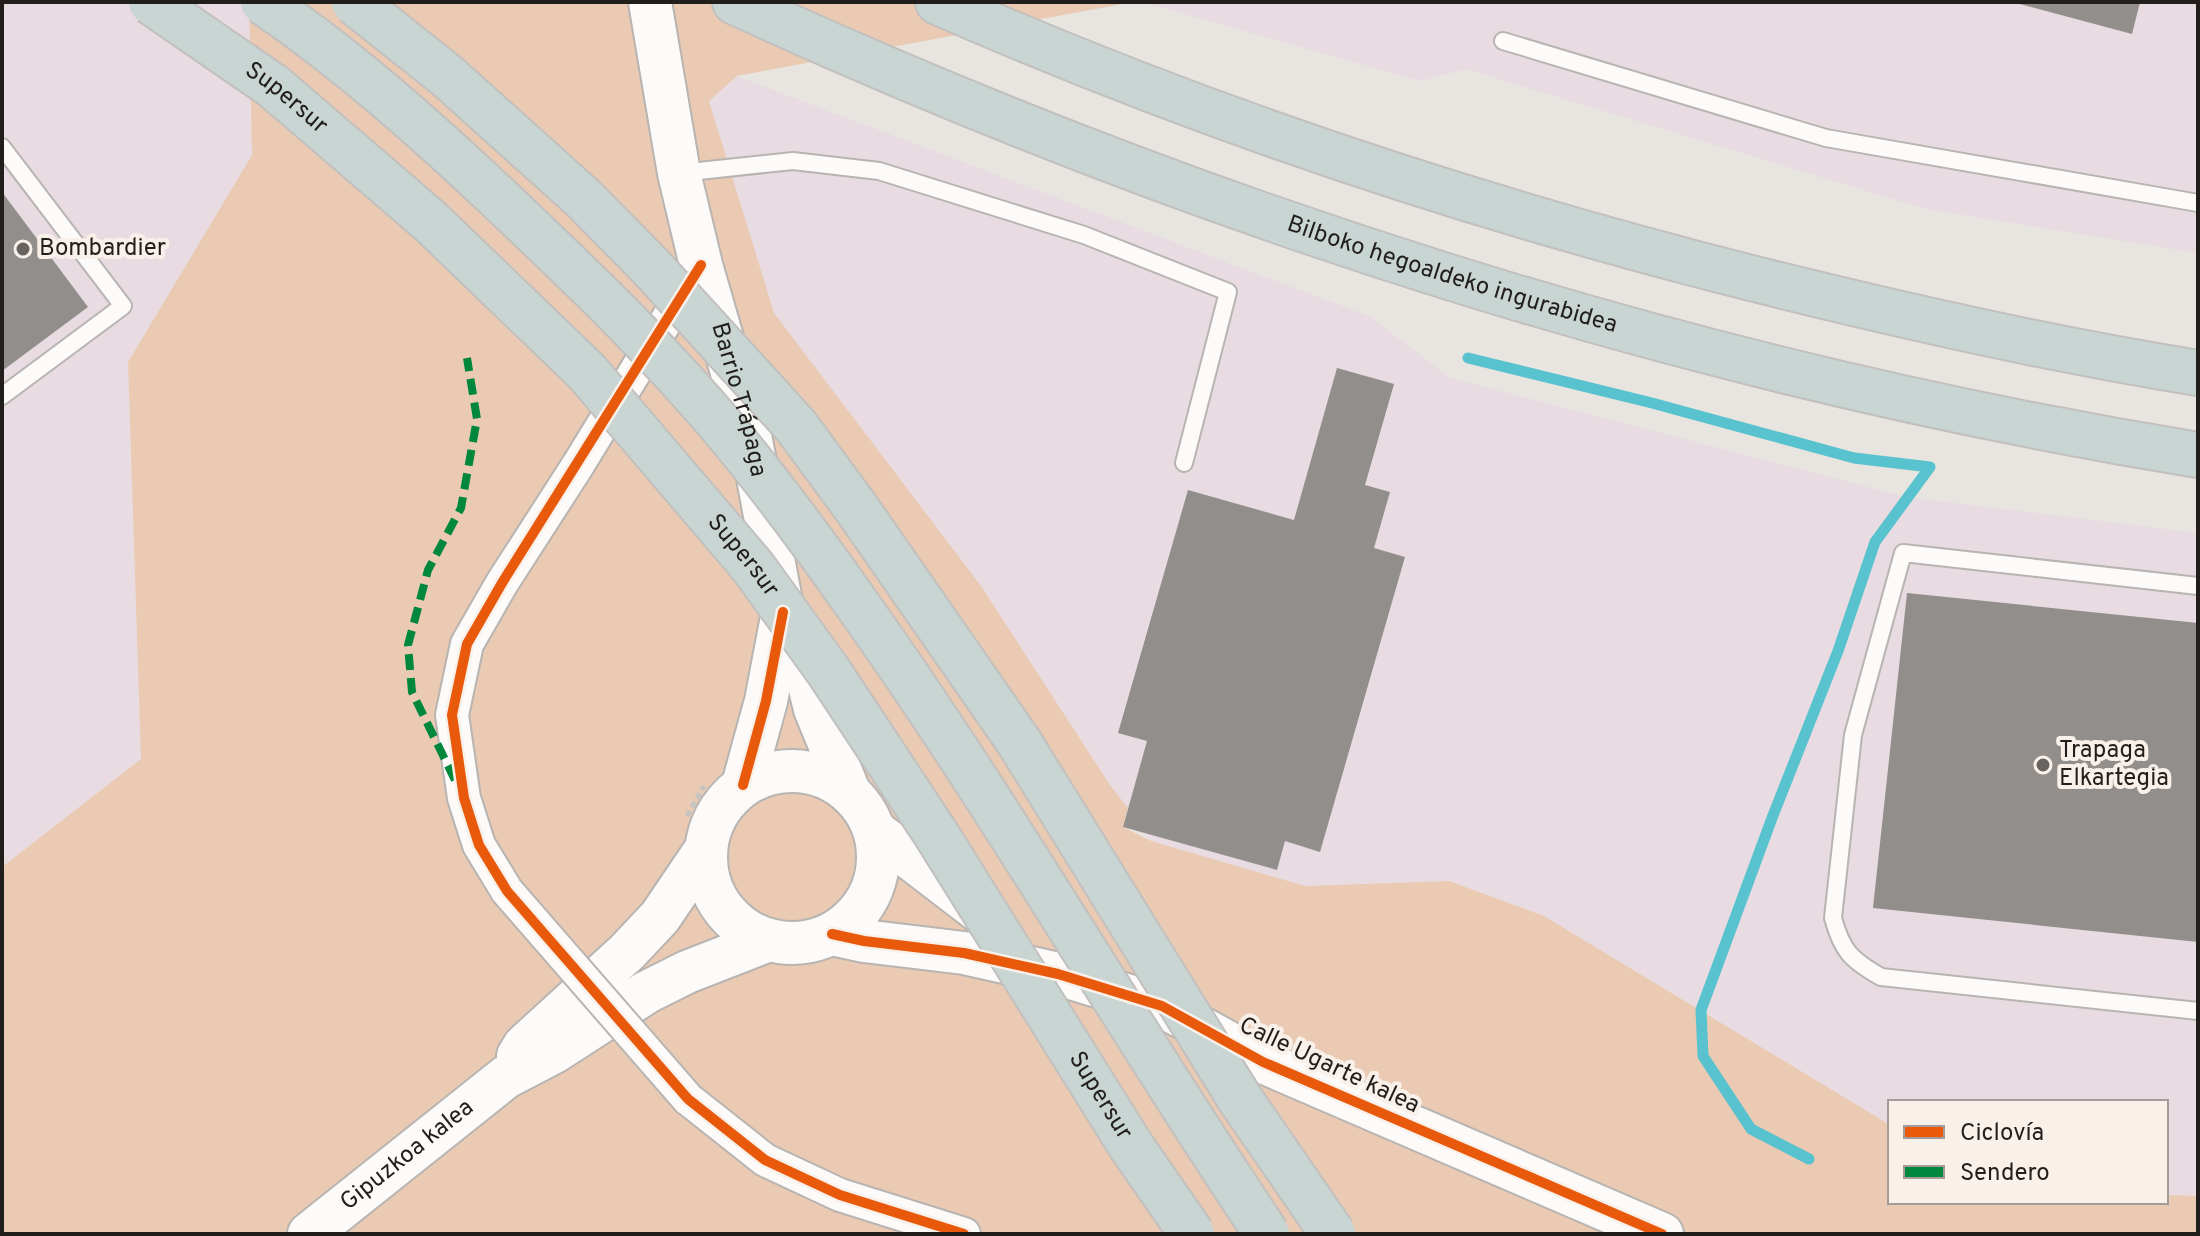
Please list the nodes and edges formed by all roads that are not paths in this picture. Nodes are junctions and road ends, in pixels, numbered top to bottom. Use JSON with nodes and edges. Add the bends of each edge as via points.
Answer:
{"nodes":[{"id":1,"x":151,"y":2,"type":"edge"},
{"id":2,"x":263,"y":2,"type":"edge"},
{"id":3,"x":354,"y":2,"type":"edge"},
{"id":4,"x":650,"y":2,"type":"edge"},
{"id":5,"x":735,"y":2,"type":"edge"},
{"id":6,"x":938,"y":2,"type":"edge"},
{"id":7,"x":1503,"y":41,"type":"dead end"},
{"id":8,"x":2,"y":147,"type":"edge"},
{"id":9,"x":679,"y":173,"type":"junction"},
{"id":10,"x":2198,"y":203,"type":"edge"},
{"id":11,"x":701,"y":265,"type":"junction"},
{"id":12,"x":2198,"y":373,"type":"edge"},
{"id":13,"x":2,"y":396,"type":"edge"},
{"id":14,"x":2198,"y":455,"type":"edge"},
{"id":15,"x":1184,"y":463,"type":"dead end"},
{"id":16,"x":2198,"y":586,"type":"edge"},
{"id":17,"x":783,"y":612,"type":"junction"},
{"id":18,"x":724,"y":784,"type":"junction"},
{"id":19,"x":848,"y":789,"type":"junction"},
{"id":20,"x":876,"y":832,"type":"junction"},
{"id":21,"x":695,"y":835,"type":"junction"},
{"id":22,"x":832,"y":934,"type":"junction"},
{"id":23,"x":769,"y":940,"type":"junction"},
{"id":24,"x":1058,"y":974,"type":"junction"},
{"id":25,"x":2198,"y":1011,"type":"edge"},
{"id":26,"x":506,"y":1077,"type":"junction"},
{"id":27,"x":309,"y":1234,"type":"edge"},
{"id":28,"x":964,"y":1234,"type":"edge"},
{"id":29,"x":1192,"y":1234,"type":"edge"},
{"id":30,"x":1267,"y":1234,"type":"edge"},
{"id":31,"x":1333,"y":1234,"type":"edge"},
{"id":32,"x":1662,"y":1234,"type":"edge"}],
"edges":[{"from":1,"to":29,"type":"highway","name":"Supersur","bridge":true,"via":[[273,86],[430,221],[587,372],[725,533],[829,672]]},
{"from":2,"to":30,"type":"highway","bridge":true,"via":[[430,133],[600,294],[693,393],[855,601]]},
{"from":3,"to":31,"type":"highway","bridge":true,"via":[[446,75],[583,198],[796,426],[1019,742],[1240,1099]]},
{"from":4,"to":9,"type":"street","name":"Barrio Trápaga"},
{"from":5,"to":14,"type":"highway","name":"Bilboko hegoaldeko ingurabidea","via":[[1005,119],[1189,189],[1524,300],[1910,399]]},
{"from":6,"to":12,"type":"highway","via":[[1217,114],[1573,231],[1914,318]]},
{"from":7,"to":10,"type":"lane","via":[[1826,138]]},
{"from":8,"to":13,"type":"lane","via":[[123,306]]},
{"from":9,"to":11,"type":"street","name":"Barrio Trápaga"},
{"from":9,"to":15,"type":"lane","via":[[793,161],[879,171],[1084,235],[1228,292]]},
{"from":11,"to":17,"type":"street","name":"Barrio Trápaga","via":[[750,435]]},
{"from":11,"to":28,"type":"street","bridge":true,"via":[[467,644],[452,715],[464,798],[479,845],[507,891],[688,1099],[765,1160],[840,1195]]},
{"from":16,"to":25,"type":"lane","via":[[1903,553],[1853,735],[1833,918],[1840,943],[1856,963],[1881,977]]},
{"from":17,"to":18,"type":"street","via":[[766,701]]},
{"from":17,"to":19,"type":"street","name":"Barrio Trápaga"},
{"from":18,"to":19,"type":"street","via":[[796,770],[823,775]]},
{"from":18,"to":21,"type":"street","via":[[725,802],[712,824]]},
{"from":19,"to":20,"type":"street"},
{"from":20,"to":22,"type":"street","via":[[879,862],[872,891],[856,916]]},
{"from":20,"to":24,"type":"street"},
{"from":21,"to":23,"type":"street","via":[[721,906],[742,927]]},
{"from":21,"to":26,"type":"street","via":[[660,917],[524,1046]]},
{"from":22,"to":23,"type":"street","via":[[790,944]]},
{"from":22,"to":24,"type":"street","name":"Calle Ugarte kalea","via":[[964,953]]},
{"from":23,"to":26,"type":"street","via":[[647,992]]},
{"from":24,"to":32,"type":"street","name":"Calle Ugarte kalea","via":[[1162,1006],[1263,1062]]},
{"from":26,"to":27,"type":"street","name":"Gipuzkoa kalea"}]}
